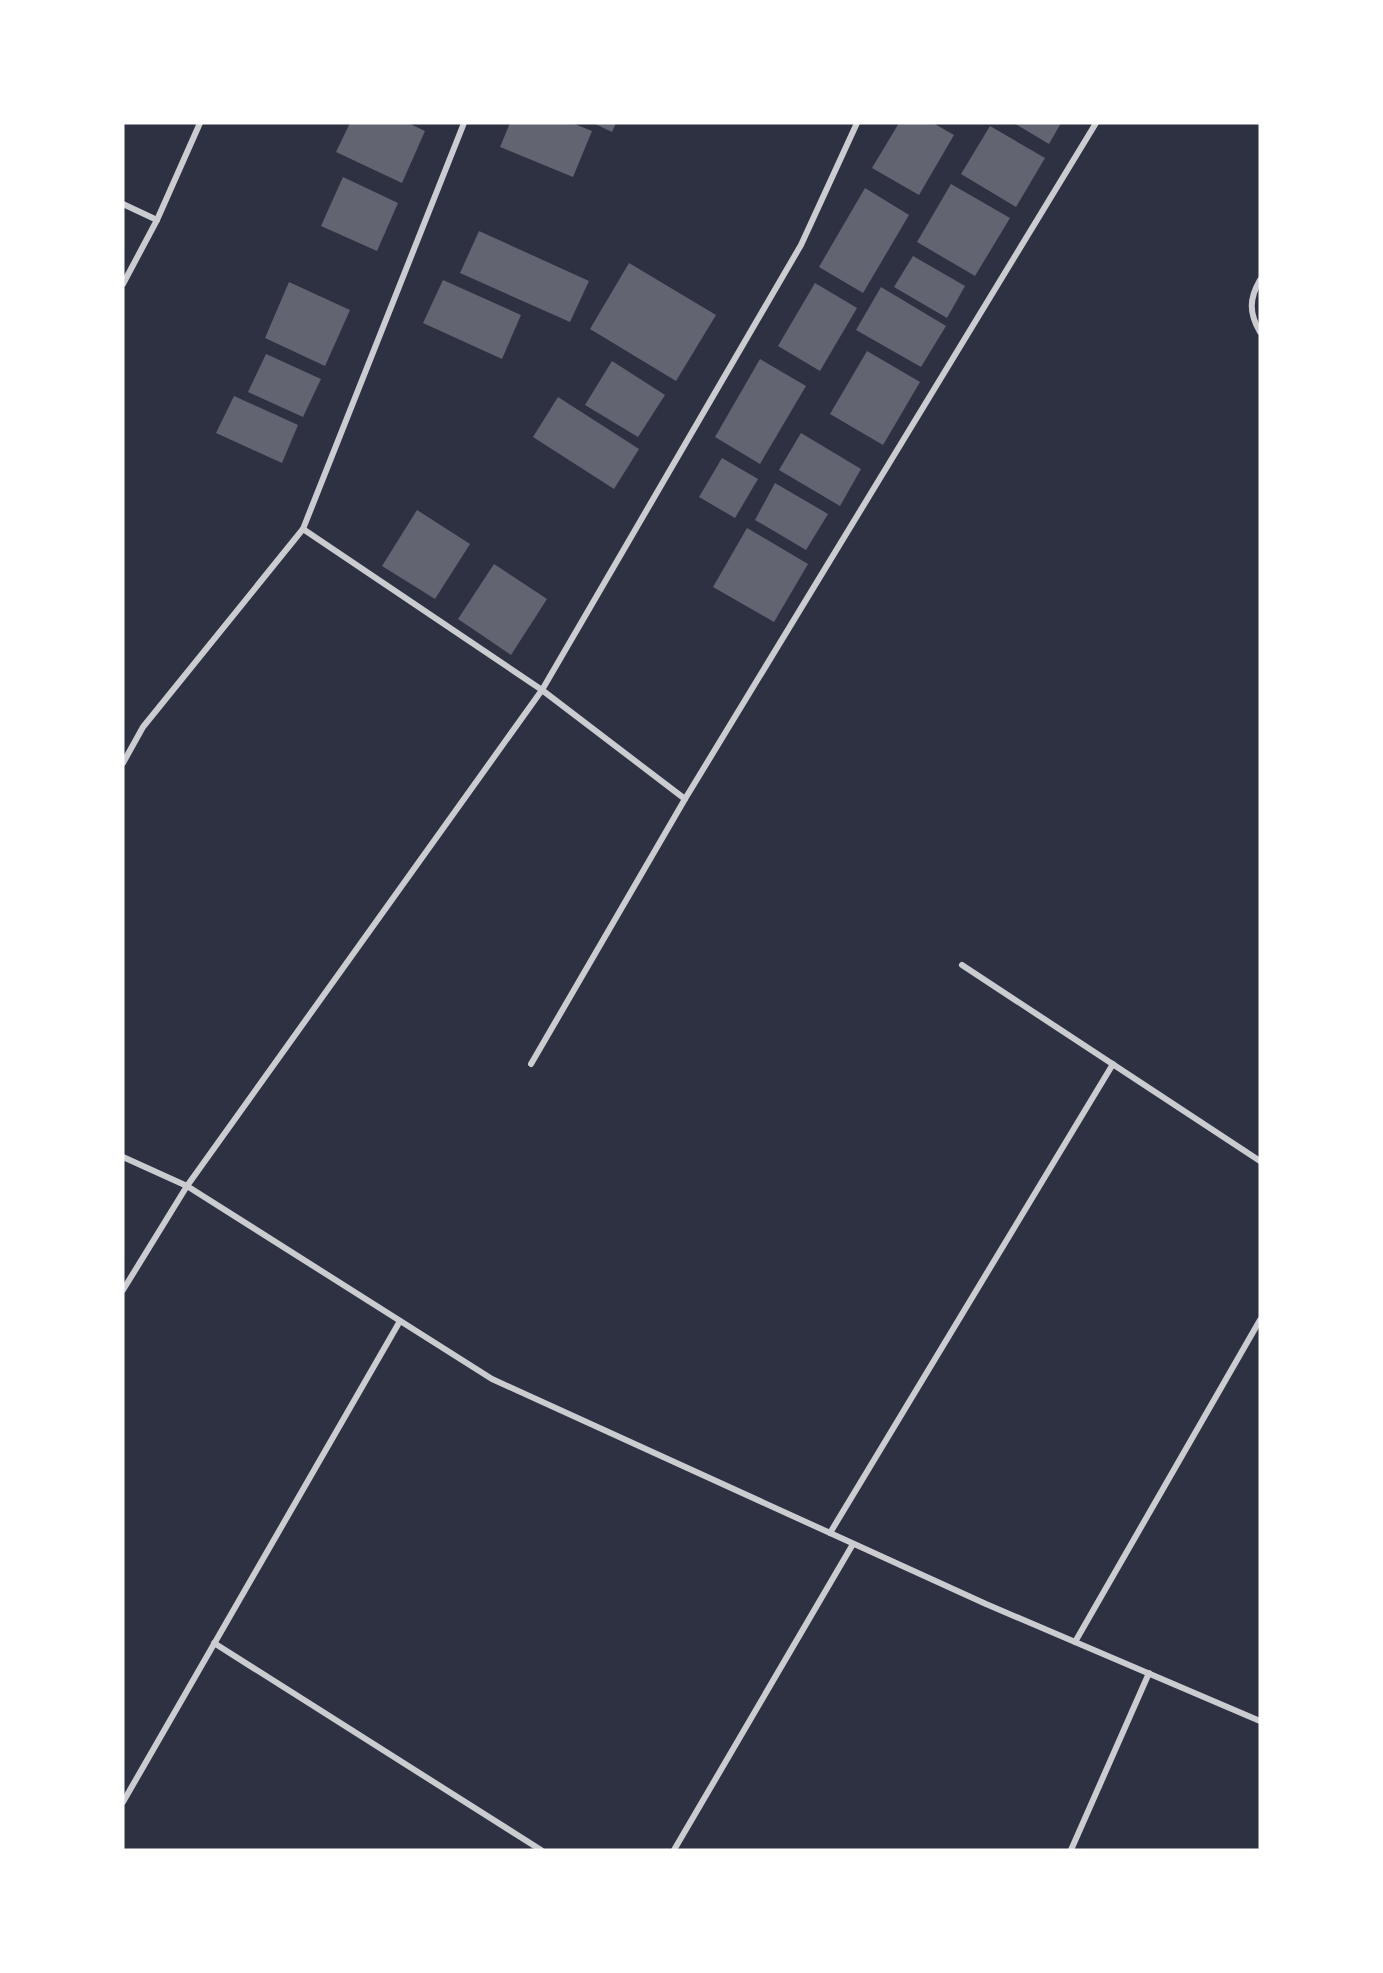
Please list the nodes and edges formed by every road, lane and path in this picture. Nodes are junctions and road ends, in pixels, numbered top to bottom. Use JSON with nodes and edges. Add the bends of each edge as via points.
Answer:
{"nodes":[{"id":1,"x":201,"y":123,"type":"edge"},
{"id":2,"x":464,"y":123,"type":"edge"},
{"id":3,"x":857,"y":123,"type":"edge"},
{"id":4,"x":1096,"y":123,"type":"edge"},
{"id":5,"x":123,"y":204,"type":"edge"},
{"id":6,"x":157,"y":220,"type":"junction"},
{"id":7,"x":1260,"y":280,"type":"edge"},
{"id":8,"x":123,"y":284,"type":"edge"},
{"id":9,"x":1260,"y":332,"type":"edge"},
{"id":10,"x":303,"y":529,"type":"junction"},
{"id":11,"x":542,"y":690,"type":"junction"},
{"id":12,"x":123,"y":763,"type":"edge"},
{"id":13,"x":685,"y":799,"type":"junction"},
{"id":14,"x":962,"y":965,"type":"dead end"},
{"id":15,"x":531,"y":1064,"type":"dead end"},
{"id":16,"x":1113,"y":1064,"type":"junction"},
{"id":17,"x":123,"y":1157,"type":"edge"},
{"id":18,"x":1260,"y":1161,"type":"edge"},
{"id":19,"x":187,"y":1186,"type":"junction"},
{"id":20,"x":123,"y":1290,"type":"edge"},
{"id":21,"x":1260,"y":1320,"type":"edge"},
{"id":22,"x":400,"y":1321,"type":"junction"},
{"id":23,"x":830,"y":1533,"type":"junction"},
{"id":24,"x":853,"y":1544,"type":"junction"},
{"id":25,"x":1075,"y":1642,"type":"junction"},
{"id":26,"x":214,"y":1643,"type":"junction"},
{"id":27,"x":1149,"y":1673,"type":"junction"},
{"id":28,"x":1260,"y":1721,"type":"edge"},
{"id":29,"x":123,"y":1802,"type":"edge"},
{"id":30,"x":541,"y":1850,"type":"edge"},
{"id":31,"x":674,"y":1850,"type":"edge"},
{"id":32,"x":1071,"y":1850,"type":"edge"}],
"edges":[{"from":1,"to":6,"type":"street"},
{"from":2,"to":10,"type":"street"},
{"from":3,"to":11,"type":"street","via":[[801,245]]},
{"from":4,"to":13,"type":"street"},
{"from":5,"to":6,"type":"street"},
{"from":6,"to":8,"type":"street"},
{"from":7,"to":9,"type":"street","via":[[1252,294],[1253,320]]},
{"from":10,"to":11,"type":"street"},
{"from":10,"to":12,"type":"street","via":[[143,727]]},
{"from":11,"to":13,"type":"street"},
{"from":11,"to":19,"type":"street"},
{"from":13,"to":15,"type":"street"},
{"from":14,"to":16,"type":"street"},
{"from":16,"to":18,"type":"street"},
{"from":16,"to":23,"type":"street"},
{"from":17,"to":19,"type":"street"},
{"from":19,"to":20,"type":"street"},
{"from":19,"to":22,"type":"street"},
{"from":21,"to":25,"type":"street"},
{"from":22,"to":23,"type":"street","via":[[492,1379]]},
{"from":22,"to":26,"type":"street"},
{"from":23,"to":24,"type":"street"},
{"from":24,"to":25,"type":"street"},
{"from":24,"to":31,"type":"street"},
{"from":25,"to":27,"type":"street"},
{"from":26,"to":29,"type":"street"},
{"from":26,"to":30,"type":"street"},
{"from":27,"to":28,"type":"street"},
{"from":27,"to":32,"type":"street"}]}
